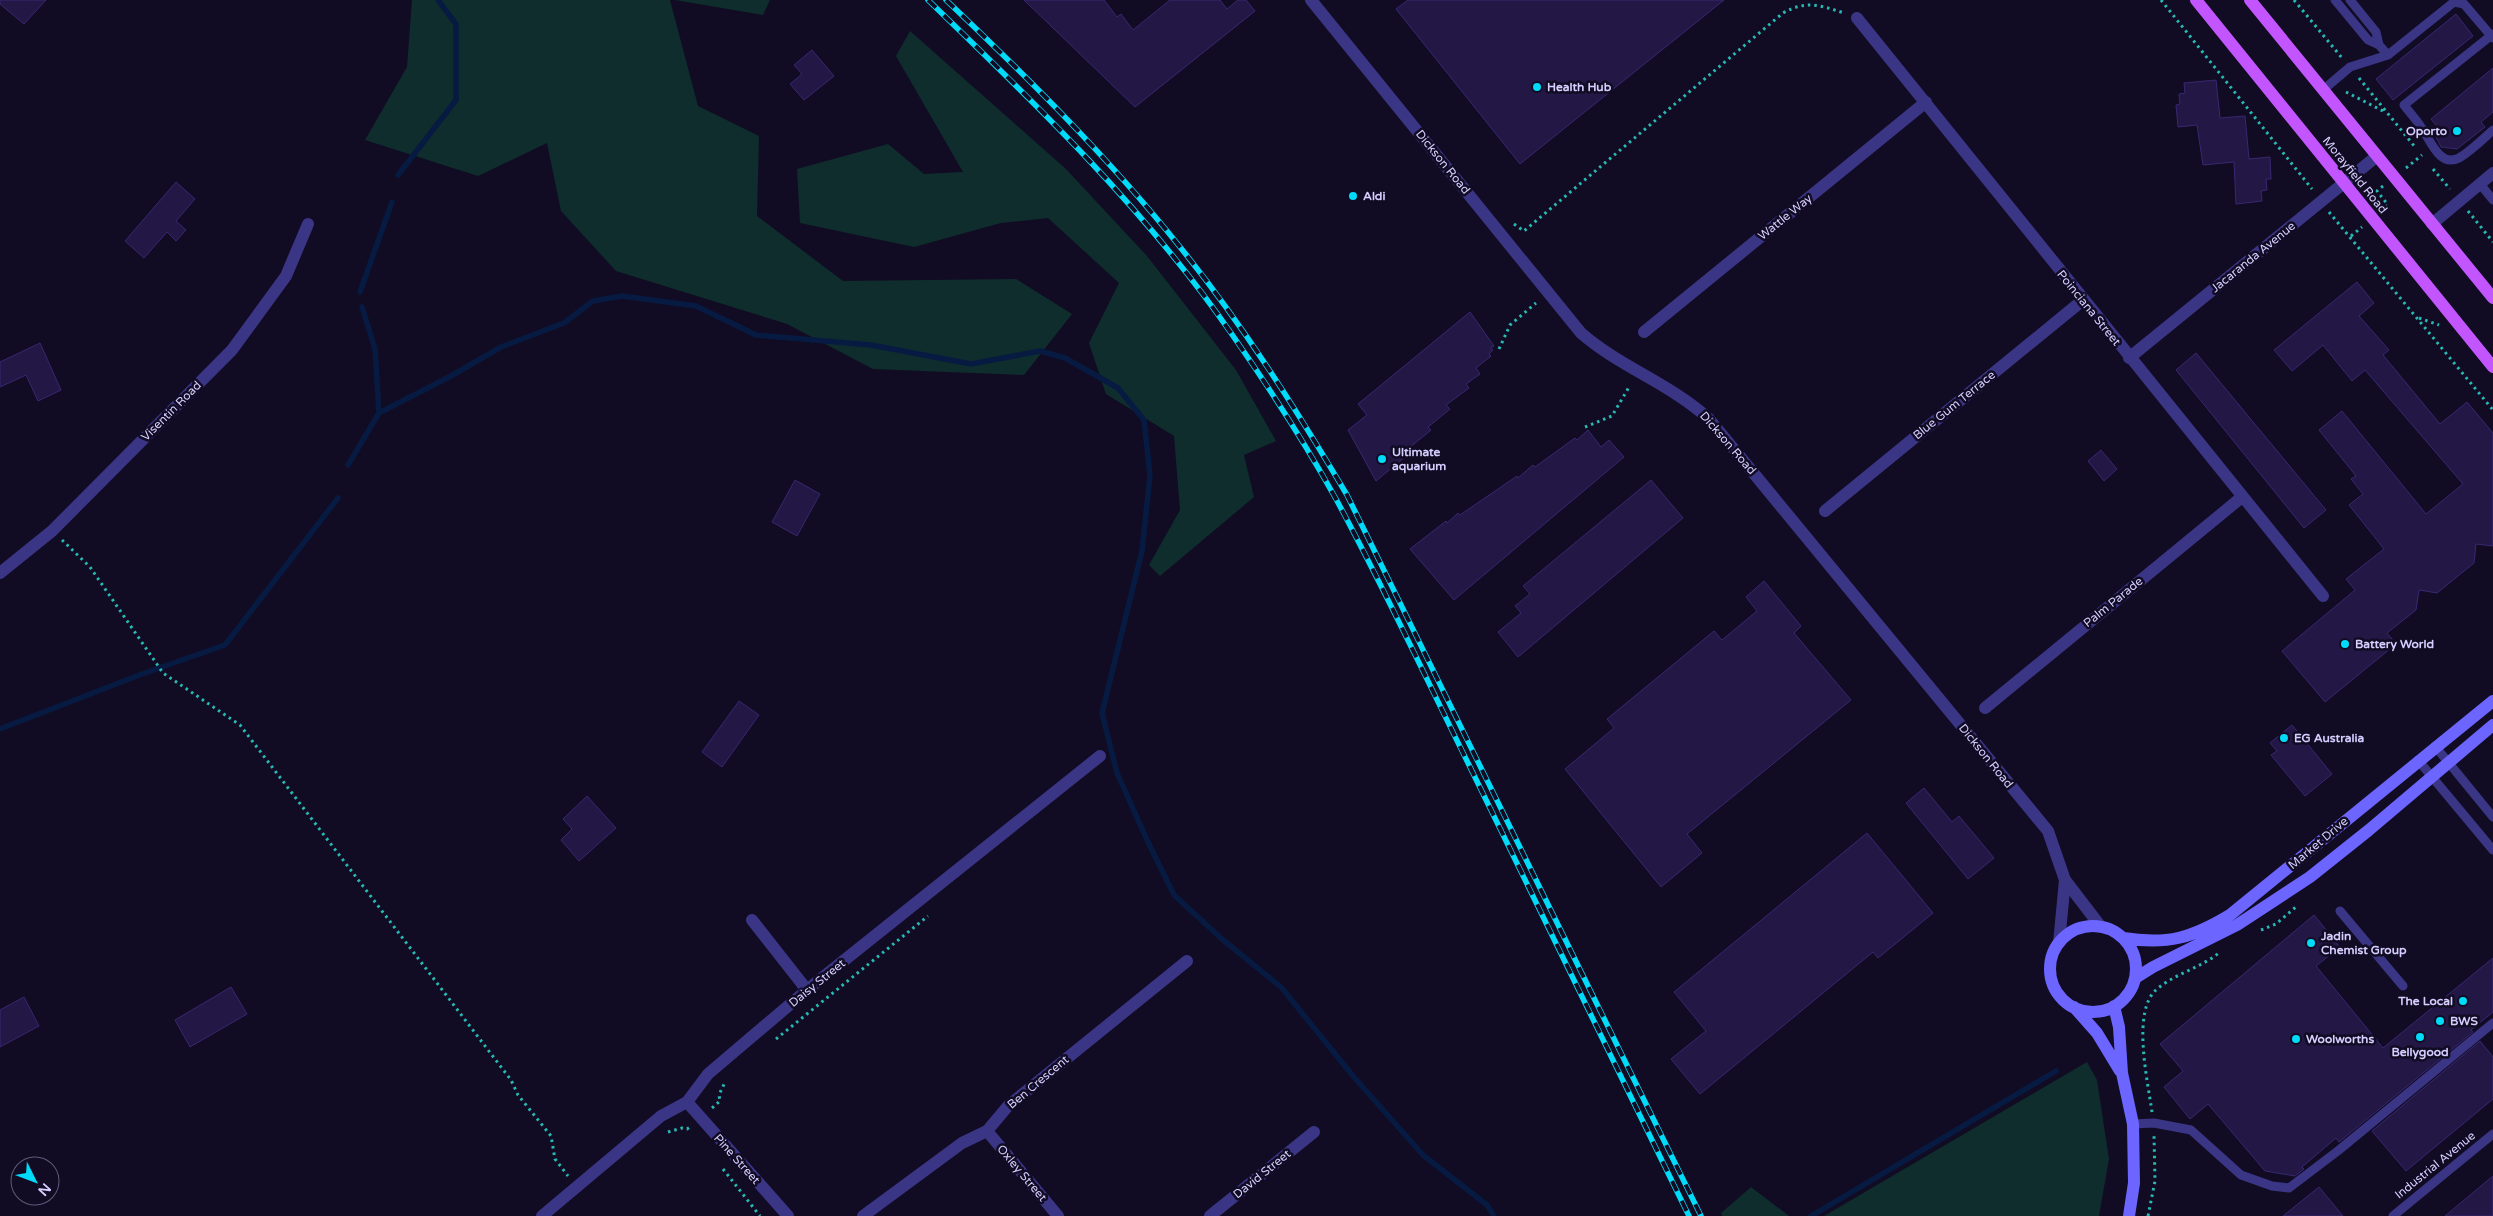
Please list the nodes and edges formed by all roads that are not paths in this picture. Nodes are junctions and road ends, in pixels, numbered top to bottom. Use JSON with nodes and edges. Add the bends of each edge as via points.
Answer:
{"nodes":[{"id":1,"x":1311,"y":0,"type":"edge"},
{"id":2,"x":2196,"y":0,"type":"edge"},
{"id":3,"x":2250,"y":0,"type":"edge"},
{"id":4,"x":2335,"y":0,"type":"edge"},
{"id":5,"x":2350,"y":0,"type":"edge"},
{"id":6,"x":2462,"y":2,"type":"edge"},
{"id":7,"x":1857,"y":18,"type":"road end"},
{"id":8,"x":2492,"y":36,"type":"edge"},
{"id":9,"x":2379,"y":45,"type":"junction"},
{"id":10,"x":2388,"y":55,"type":"junction"},
{"id":11,"x":2323,"y":90,"type":"junction"},
{"id":12,"x":1926,"y":102,"type":"junction"},
{"id":13,"x":2493,"y":130,"type":"edge"},
{"id":14,"x":2377,"y":156,"type":"junction"},
{"id":15,"x":2493,"y":173,"type":"edge"},
{"id":16,"x":2344,"y":183,"type":"junction"},
{"id":17,"x":2480,"y":184,"type":"junction"},
{"id":18,"x":2493,"y":200,"type":"edge"},
{"id":19,"x":308,"y":224,"type":"dead end"},
{"id":20,"x":2432,"y":224,"type":"junction"},
{"id":21,"x":2493,"y":298,"type":"edge"},
{"id":22,"x":2083,"y":300,"type":"junction"},
{"id":23,"x":1644,"y":332,"type":"dead end"},
{"id":24,"x":2129,"y":358,"type":"junction"},
{"id":25,"x":2493,"y":367,"type":"edge"},
{"id":26,"x":2242,"y":496,"type":"junction"},
{"id":27,"x":1825,"y":511,"type":"dead end"},
{"id":28,"x":0,"y":572,"type":"edge"},
{"id":29,"x":2323,"y":596,"type":"dead end"},
{"id":30,"x":2493,"y":701,"type":"edge"},
{"id":31,"x":1985,"y":708,"type":"dead end"},
{"id":32,"x":2493,"y":725,"type":"edge"},
{"id":33,"x":2435,"y":746,"type":"junction"},
{"id":34,"x":1100,"y":756,"type":"dead end"},
{"id":35,"x":2418,"y":760,"type":"junction"},
{"id":36,"x":2448,"y":762,"type":"junction"},
{"id":37,"x":2432,"y":778,"type":"junction"},
{"id":38,"x":2493,"y":817,"type":"edge"},
{"id":39,"x":2493,"y":850,"type":"edge"},
{"id":40,"x":2065,"y":880,"type":"junction"},
{"id":41,"x":2340,"y":911,"type":"dead end"},
{"id":42,"x":752,"y":920,"type":"dead end"},
{"id":43,"x":2101,"y":927,"type":"junction"},
{"id":44,"x":2123,"y":938,"type":"junction"},
{"id":45,"x":2059,"y":942,"type":"junction"},
{"id":46,"x":1186,"y":961,"type":"dead end"},
{"id":47,"x":2137,"y":978,"type":"junction"},
{"id":48,"x":2403,"y":986,"type":"dead end"},
{"id":49,"x":807,"y":990,"type":"junction"},
{"id":50,"x":2114,"y":1006,"type":"junction"},
{"id":51,"x":2074,"y":1007,"type":"junction"},
{"id":52,"x":2493,"y":1023,"type":"edge"},
{"id":53,"x":2122,"y":1073,"type":"junction"},
{"id":54,"x":686,"y":1102,"type":"junction"},
{"id":55,"x":2133,"y":1124,"type":"junction"},
{"id":56,"x":987,"y":1131,"type":"junction"},
{"id":57,"x":1314,"y":1132,"type":"dead end"},
{"id":58,"x":2493,"y":1134,"type":"edge"},
{"id":59,"x":542,"y":1216,"type":"edge"},
{"id":60,"x":788,"y":1216,"type":"edge"},
{"id":61,"x":863,"y":1216,"type":"edge"},
{"id":62,"x":1058,"y":1216,"type":"edge"},
{"id":63,"x":1210,"y":1216,"type":"edge"},
{"id":64,"x":2129,"y":1216,"type":"edge"},
{"id":65,"x":2394,"y":1216,"type":"edge"}],
"edges":[{"from":1,"to":40,"type":"street","name":"Dickson Road","via":[[1581,333],[1598,348],[1693,404],[1709,419],[2048,831]]},
{"from":2,"to":16,"type":"main road","name":"Morayfield Road"},
{"from":3,"to":11,"type":"main road"},
{"from":4,"to":9,"type":"lane","via":[[2368,40]]},
{"from":5,"to":9,"type":"lane","via":[[2376,32]]},
{"from":6,"to":8,"type":"lane"},
{"from":6,"to":10,"type":"lane","via":[[2454,2]]},
{"from":7,"to":12,"type":"street","name":"Poinciana Street"},
{"from":8,"to":13,"type":"lane","via":[[2404,106],[2440,156],[2449,160],[2459,158]]},
{"from":9,"to":10,"type":"lane"},
{"from":10,"to":11,"type":"lane","via":[[2350,68]]},
{"from":11,"to":14,"type":"main road"},
{"from":12,"to":22,"type":"street","name":"Poinciana Street"},
{"from":12,"to":23,"type":"street","name":"Wattle Way"},
{"from":14,"to":16,"type":"street","name":"Jacaranda Avenue"},
{"from":14,"to":20,"type":"main road"},
{"from":15,"to":17,"type":"street"},
{"from":16,"to":24,"type":"street","name":"Jacaranda Avenue"},
{"from":16,"to":25,"type":"main road","name":"Morayfield Road"},
{"from":17,"to":18,"type":"lane"},
{"from":17,"to":20,"type":"street"},
{"from":19,"to":28,"type":"street","name":"Visentin Road","via":[[286,276],[232,350],[52,530]]},
{"from":20,"to":21,"type":"main road"},
{"from":22,"to":24,"type":"street","name":"Poinciana Street"},
{"from":22,"to":27,"type":"street","name":"Blue Gum Terrace"},
{"from":24,"to":26,"type":"street","name":"Poinciana Street"},
{"from":26,"to":29,"type":"street","name":"Poinciana Street"},
{"from":26,"to":31,"type":"street","name":"Palm Parade"},
{"from":30,"to":33,"type":"street","name":"Market Drive"},
{"from":32,"to":36,"type":"street","name":"Market Drive"},
{"from":33,"to":35,"type":"street","name":"Market Drive"},
{"from":33,"to":36,"type":"lane"},
{"from":34,"to":49,"type":"street","name":"Daisy Street"},
{"from":35,"to":37,"type":"lane"},
{"from":35,"to":44,"type":"street","name":"Market Drive","via":[[2219,922],[2172,940],[2150,942]]},
{"from":36,"to":37,"type":"street","name":"Market Drive"},
{"from":36,"to":38,"type":"lane"},
{"from":37,"to":39,"type":"lane"},
{"from":37,"to":47,"type":"street","name":"Market Drive","via":[[2288,892],[2237,925]]},
{"from":40,"to":43,"type":"street","name":"Dickson Road"},
{"from":40,"to":45,"type":"street","name":"Dickson Road"},
{"from":41,"to":48,"type":"lane"},
{"from":42,"to":49,"type":"street"},
{"from":43,"to":44,"type":"street"},
{"from":43,"to":45,"type":"street","via":[[2085,927],[2070,932]]},
{"from":44,"to":47,"type":"street","via":[[2136,963]]},
{"from":45,"to":51,"type":"street","via":[[2051,958],[2050,977],[2059,995]]},
{"from":46,"to":56,"type":"street","name":"Ben Crescent","via":[[1008,1106]]},
{"from":47,"to":50,"type":"street","via":[[2126,996]]},
{"from":49,"to":54,"type":"street","name":"Daisy Street","via":[[708,1074]]},
{"from":50,"to":51,"type":"street","via":[[2092,1012]]},
{"from":50,"to":53,"type":"street","via":[[2120,1026]]},
{"from":51,"to":53,"type":"street","via":[[2097,1032]]},
{"from":52,"to":55,"type":"lane","via":[[2289,1188],[2272,1186],[2241,1175],[2191,1130],[2154,1123]]},
{"from":53,"to":55,"type":"street"},
{"from":54,"to":59,"type":"street","name":"Daisy Street","via":[[661,1116]]},
{"from":54,"to":60,"type":"street","name":"Pine Street"},
{"from":55,"to":64,"type":"street","via":[[2134,1183]]},
{"from":56,"to":61,"type":"street","name":"Ben Crescent","via":[[962,1143]]},
{"from":56,"to":62,"type":"street","name":"Oxley Street"},
{"from":57,"to":63,"type":"street","name":"David Street"},
{"from":58,"to":65,"type":"lane","name":"Industrial Avenue"}]}
